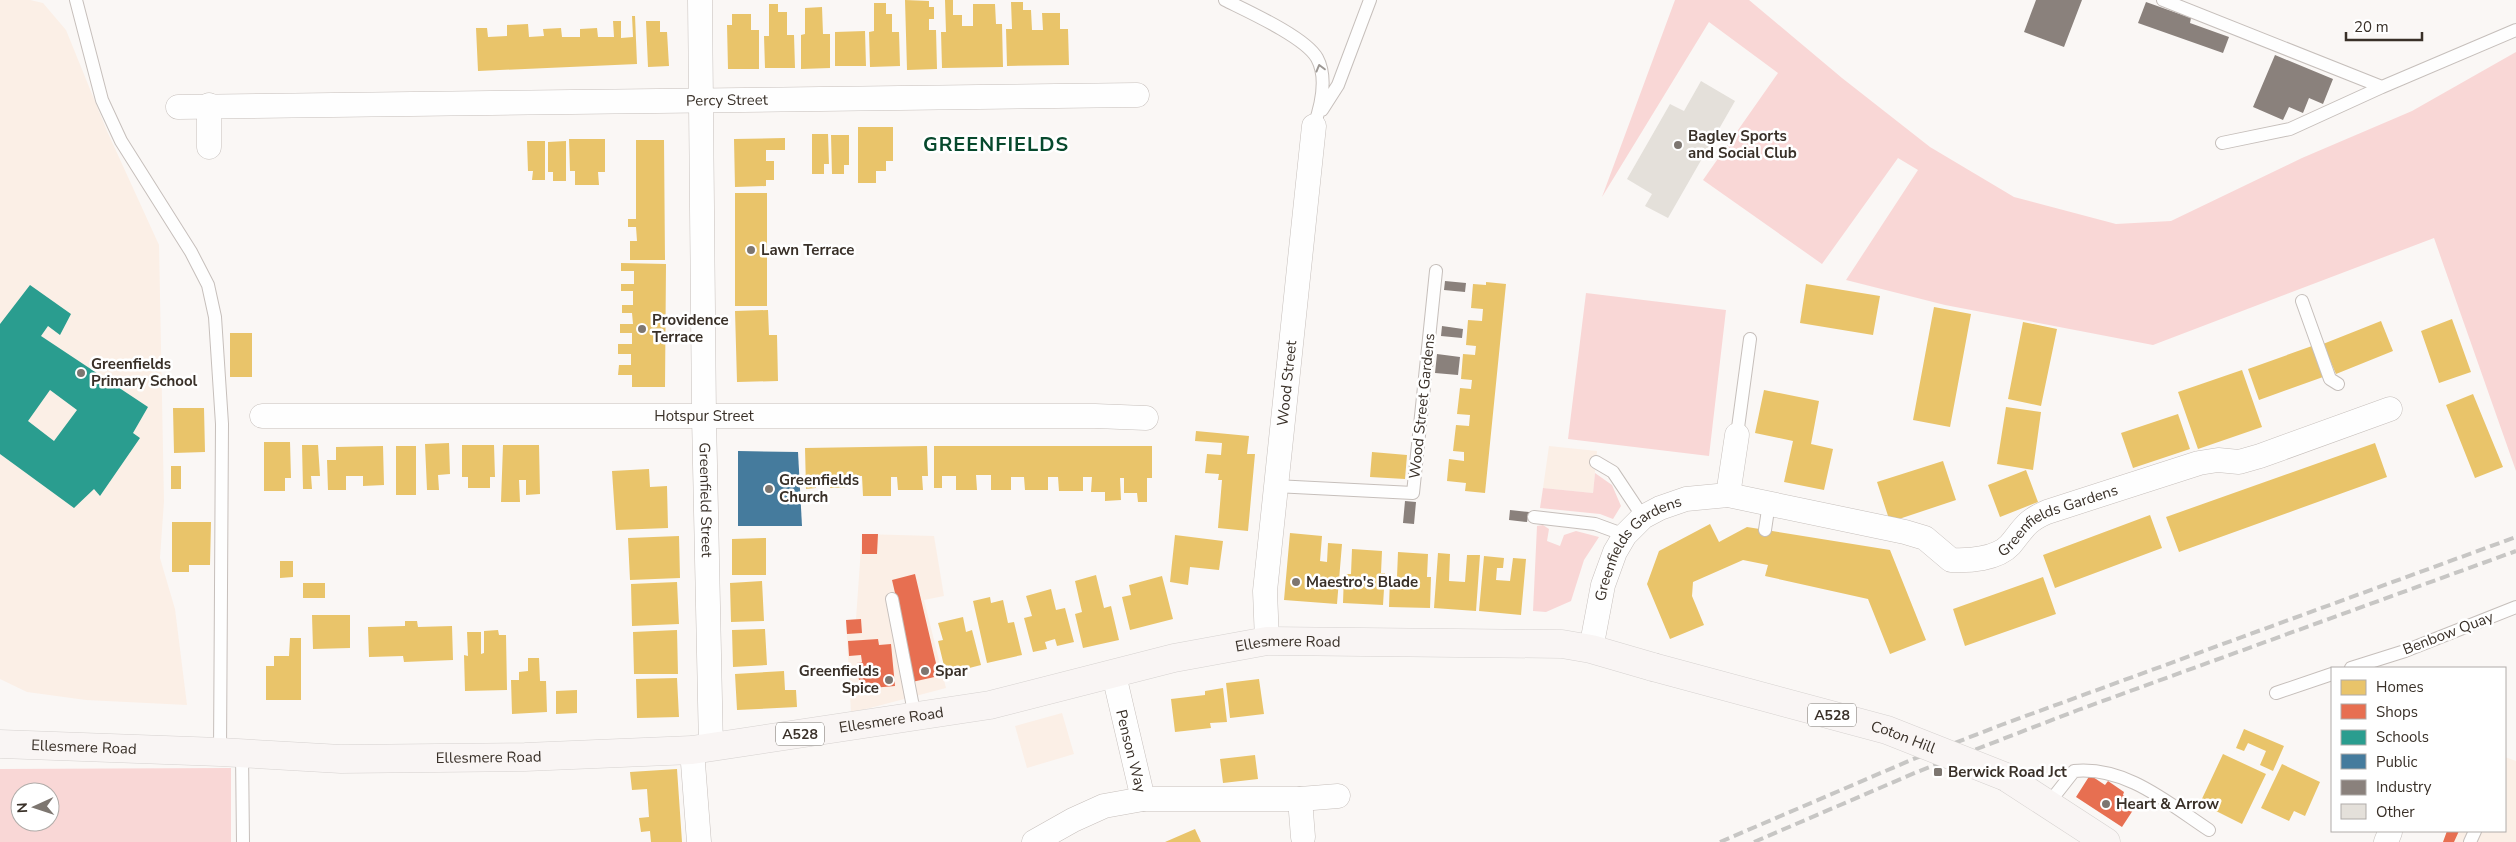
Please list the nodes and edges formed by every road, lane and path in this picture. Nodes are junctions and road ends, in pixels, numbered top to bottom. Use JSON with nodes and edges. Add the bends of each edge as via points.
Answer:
{"nodes":[{"id":1,"x":76,"y":0,"type":"edge"},
{"id":2,"x":700,"y":0,"type":"edge"},
{"id":3,"x":1225,"y":0,"type":"edge"},
{"id":4,"x":1370,"y":0,"type":"edge"},
{"id":5,"x":2163,"y":0,"type":"edge"},
{"id":6,"x":2516,"y":30,"type":"edge"},
{"id":7,"x":2382,"y":86,"type":"junction"},
{"id":8,"x":1137,"y":95,"type":"dead end"},
{"id":9,"x":702,"y":101,"type":"junction"},
{"id":10,"x":209,"y":105,"type":"junction"},
{"id":11,"x":178,"y":107,"type":"dead end"},
{"id":12,"x":1316,"y":121,"type":"junction"},
{"id":13,"x":2222,"y":143,"type":"dead end"},
{"id":14,"x":209,"y":147,"type":"dead end"},
{"id":15,"x":1436,"y":271,"type":"dead end"},
{"id":16,"x":2302,"y":302,"type":"dead end"},
{"id":17,"x":1750,"y":339,"type":"dead end"},
{"id":18,"x":2338,"y":384,"type":"dead end"},
{"id":19,"x":2390,"y":409,"type":"dead end"},
{"id":20,"x":262,"y":416,"type":"dead end"},
{"id":21,"x":704,"y":417,"type":"junction"},
{"id":22,"x":1146,"y":418,"type":"dead end"},
{"id":23,"x":1737,"y":435,"type":"joint"},
{"id":24,"x":1596,"y":462,"type":"dead end"},
{"id":25,"x":1276,"y":486,"type":"junction"},
{"id":26,"x":1728,"y":495,"type":"junction"},
{"id":27,"x":1769,"y":503,"type":"junction"},
{"id":28,"x":1643,"y":517,"type":"junction"},
{"id":29,"x":1534,"y":518,"type":"dead end"},
{"id":30,"x":1764,"y":530,"type":"dead end"},
{"id":31,"x":1625,"y":536,"type":"junction"},
{"id":32,"x":892,"y":600,"type":"dead end"},
{"id":33,"x":2516,"y":607,"type":"edge"},
{"id":34,"x":1267,"y":641,"type":"junction"},
{"id":35,"x":1591,"y":649,"type":"junction"},
{"id":36,"x":1653,"y":667,"type":"joint"},
{"id":37,"x":2354,"y":667,"type":"edge"},
{"id":38,"x":2331,"y":674,"type":"edge"},
{"id":39,"x":1114,"y":675,"type":"junction"},
{"id":40,"x":2276,"y":693,"type":"dead end"},
{"id":41,"x":915,"y":717,"type":"junction"},
{"id":42,"x":0,"y":744,"type":"edge"},
{"id":43,"x":702,"y":749,"type":"junction"},
{"id":44,"x":231,"y":753,"type":"junction"},
{"id":45,"x":1338,"y":796,"type":"dead end"},
{"id":46,"x":1143,"y":799,"type":"junction"},
{"id":47,"x":1300,"y":799,"type":"junction"},
{"id":48,"x":2048,"y":804,"type":"junction"},
{"id":49,"x":2209,"y":830,"type":"dead end"},
{"id":50,"x":1303,"y":838,"type":"dead end"},
{"id":51,"x":243,"y":842,"type":"edge"},
{"id":52,"x":699,"y":842,"type":"edge"},
{"id":53,"x":1034,"y":842,"type":"edge"},
{"id":54,"x":2106,"y":842,"type":"edge"}],
"edges":[{"from":1,"to":44,"type":"lane","via":[[102,100],[121,141],[204,276],[216,317]]},
{"from":2,"to":9,"type":"street","name":"Greenfield Street"},
{"from":12,"to":3,"type":"lane","one_way":true,"via":[[1323,90],[1322,72],[1316,56],[1272,22]]},
{"from":4,"to":12,"type":"lane","via":[[1338,85]]},
{"from":5,"to":7,"type":"lane"},
{"from":6,"to":7,"type":"lane"},
{"from":7,"to":13,"type":"lane","via":[[2290,129]]},
{"from":8,"to":9,"type":"street","name":"Percy Street"},
{"from":9,"to":10,"type":"street","name":"Percy Street"},
{"from":9,"to":21,"type":"street","name":"Greenfield Street"},
{"from":10,"to":11,"type":"street","name":"Percy Street"},
{"from":10,"to":14,"type":"street"},
{"from":12,"to":25,"type":"street","name":"Wood Street"},
{"from":15,"to":25,"type":"lane","name":"Wood Street Gardens","via":[[1413,493]]},
{"from":16,"to":18,"type":"lane","via":[[2330,379]]},
{"from":17,"to":23,"type":"lane"},
{"from":19,"to":27,"type":"street","name":"Greenfields Gardens","via":[[2246,460],[2199,463],[2047,512],[2031,518],[2009,546],[1995,554],[1968,560],[1951,560],[1925,538]]},
{"from":20,"to":21,"type":"street","name":"Hotspur Street"},
{"from":21,"to":22,"type":"street","name":"Hotspur Street"},
{"from":21,"to":43,"type":"street","name":"Greenfield Street"},
{"from":23,"to":26,"type":"street"},
{"from":24,"to":28,"type":"lane","via":[[1613,472]]},
{"from":25,"to":34,"type":"street","name":"Wood Street","via":[[1265,591]]},
{"from":26,"to":27,"type":"street","name":"Greenfields Gardens"},
{"from":26,"to":28,"type":"street","name":"Greenfields Gardens","via":[[1686,499]]},
{"from":27,"to":30,"type":"lane"},
{"from":28,"to":31,"type":"street","name":"Greenfields Gardens"},
{"from":29,"to":31,"type":"lane","via":[[1596,524]]},
{"from":31,"to":35,"type":"street","name":"Greenfields Gardens","via":[[1615,552],[1603,585]]},
{"from":32,"to":41,"type":"lane"},
{"from":33,"to":37,"type":"lane","name":"Benbow Quay","via":[[2405,651]]},
{"from":34,"to":35,"type":"main road","name":"Ellesmere Road","number":"A528","via":[[1562,644]]},
{"from":34,"to":39,"type":"main road","name":"Ellesmere Road","number":"A528","via":[[1202,652]]},
{"from":35,"to":36,"type":"main road","name":"Ellesmere Road","number":"A528"},
{"from":36,"to":48,"type":"main road","name":"Coton Hill","number":"A528","bridge":true,"via":[[1887,730],[2006,777]]},
{"from":38,"to":40,"type":"lane"},
{"from":39,"to":41,"type":"main road","name":"Ellesmere Road","number":"A528","via":[[990,705]]},
{"from":39,"to":46,"type":"street","name":"Penson Way"},
{"from":41,"to":43,"type":"main road","name":"Ellesmere Road","number":"A528"},
{"from":42,"to":44,"type":"main road","name":"Ellesmere Road","number":"A528"},
{"from":43,"to":44,"type":"main road","name":"Ellesmere Road","number":"A528","via":[[524,757],[360,759]]},
{"from":43,"to":52,"type":"street","name":"Greenfield Street"},
{"from":44,"to":51,"type":"lane"},
{"from":45,"to":47,"type":"street"},
{"from":46,"to":47,"type":"street"},
{"from":46,"to":53,"type":"street","name":"Penson Way","via":[[1104,806]]},
{"from":47,"to":50,"type":"street"},
{"from":48,"to":49,"type":"lane","via":[[2074,771],[2092,769],[2136,782]]},
{"from":48,"to":54,"type":"main road","name":"Coton Hill","number":"A528"}]}
